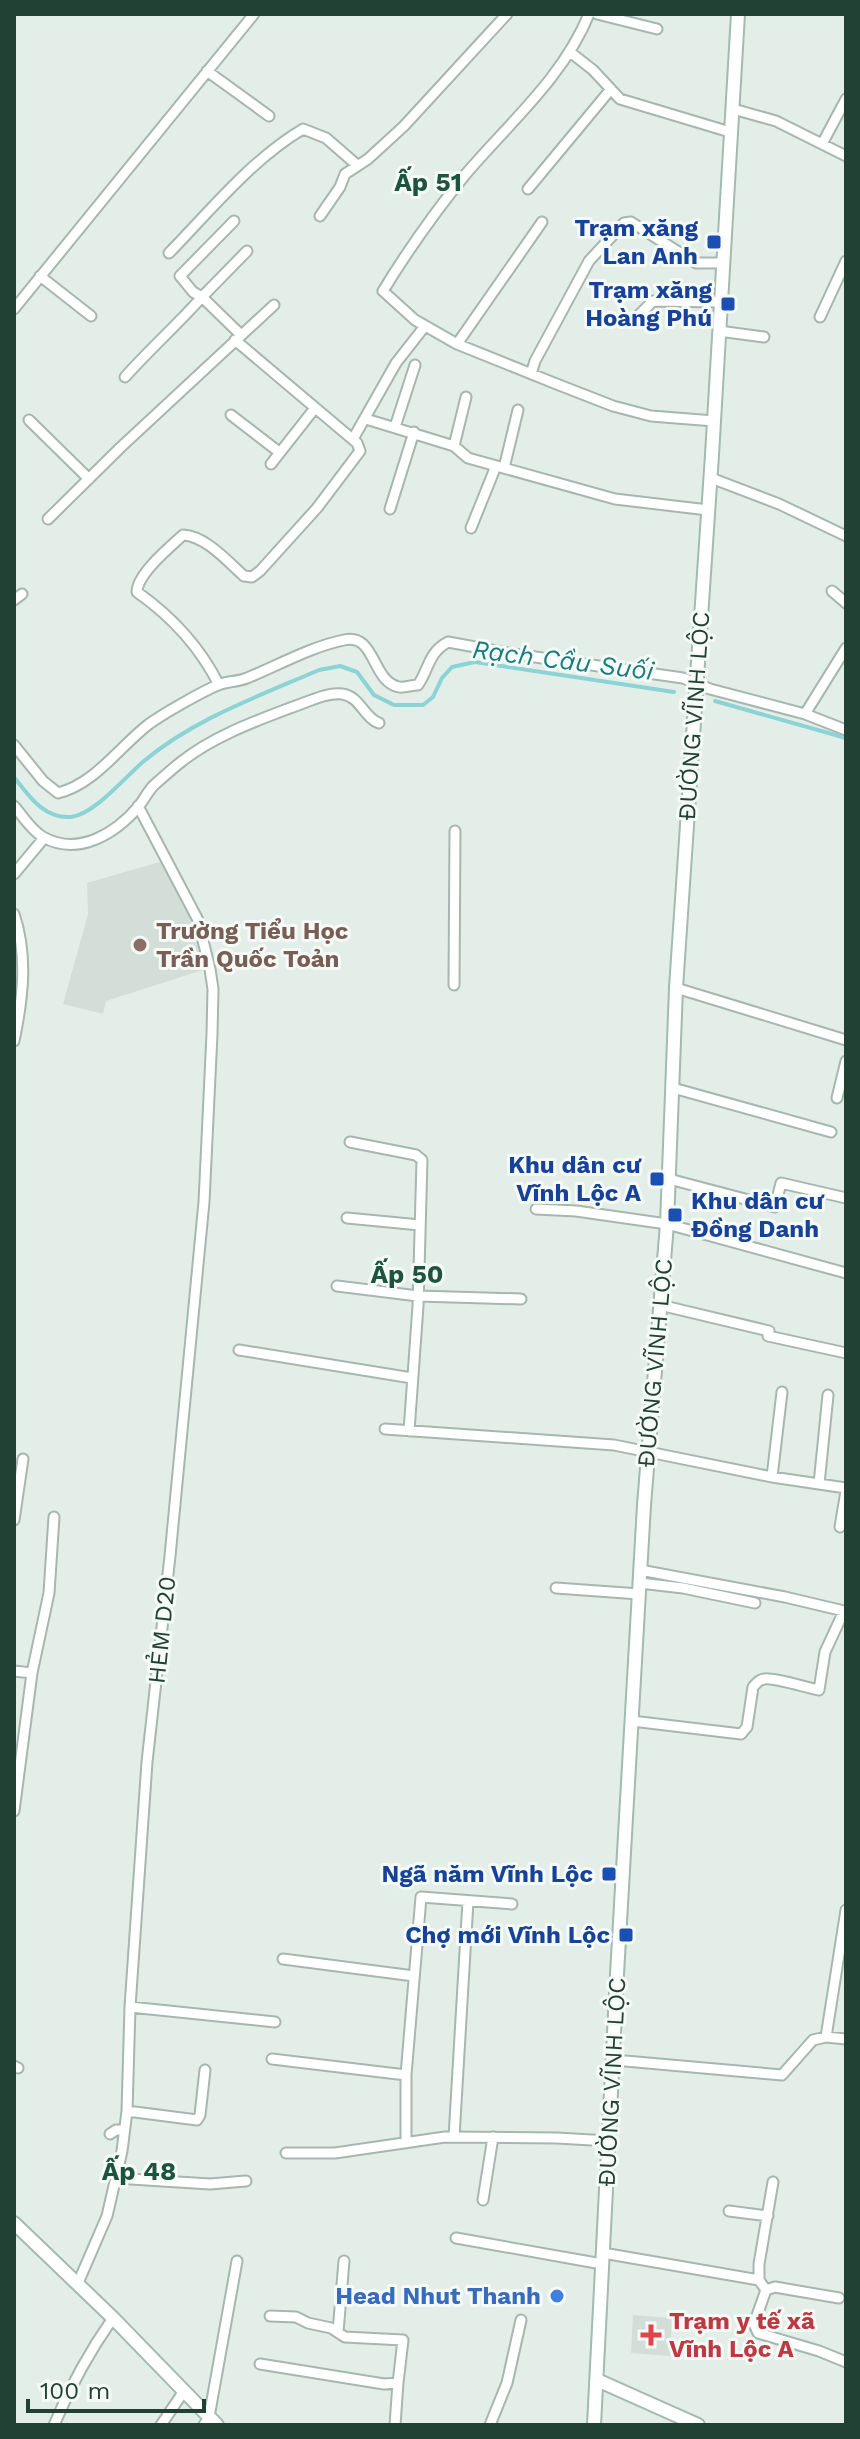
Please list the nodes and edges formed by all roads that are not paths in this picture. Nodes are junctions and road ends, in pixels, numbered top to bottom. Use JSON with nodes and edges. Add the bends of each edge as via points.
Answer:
{"nodes":[{"id":1,"x":254,"y":14,"type":"edge"},
{"id":2,"x":507,"y":14,"type":"edge"},
{"id":3,"x":589,"y":14,"type":"edge"},
{"id":4,"x":597,"y":14,"type":"edge"},
{"id":5,"x":738,"y":14,"type":"edge"},
{"id":6,"x":657,"y":29,"type":"dead end"},
{"id":7,"x":570,"y":52,"type":"junction"},
{"id":8,"x":207,"y":71,"type":"junction"},
{"id":9,"x":611,"y":89,"type":"junction"},
{"id":10,"x":846,"y":99,"type":"edge"},
{"id":11,"x":733,"y":109,"type":"junction"},
{"id":12,"x":269,"y":116,"type":"dead end"},
{"id":13,"x":730,"y":132,"type":"junction"},
{"id":14,"x":822,"y":144,"type":"junction"},
{"id":15,"x":846,"y":156,"type":"edge"},
{"id":16,"x":357,"y":165,"type":"junction"},
{"id":17,"x":528,"y":189,"type":"dead end"},
{"id":18,"x":320,"y":216,"type":"dead end"},
{"id":19,"x":234,"y":221,"type":"dead end"},
{"id":20,"x":542,"y":222,"type":"dead end"},
{"id":21,"x":247,"y":251,"type":"dead end"},
{"id":22,"x":169,"y":253,"type":"dead end"},
{"id":23,"x":846,"y":261,"type":"edge"},
{"id":24,"x":723,"y":263,"type":"junction"},
{"id":25,"x":40,"y":276,"type":"junction"},
{"id":26,"x":202,"y":297,"type":"junction"},
{"id":27,"x":721,"y":302,"type":"junction"},
{"id":28,"x":274,"y":305,"type":"dead end"},
{"id":29,"x":14,"y":309,"type":"edge"},
{"id":30,"x":91,"y":316,"type":"dead end"},
{"id":31,"x":820,"y":317,"type":"dead end"},
{"id":32,"x":634,"y":320,"type":"dead end"},
{"id":33,"x":425,"y":326,"type":"junction"},
{"id":34,"x":719,"y":331,"type":"junction"},
{"id":35,"x":764,"y":337,"type":"dead end"},
{"id":36,"x":238,"y":338,"type":"junction"},
{"id":37,"x":457,"y":344,"type":"junction"},
{"id":38,"x":415,"y":365,"type":"dead end"},
{"id":39,"x":531,"y":374,"type":"junction"},
{"id":40,"x":125,"y":377,"type":"dead end"},
{"id":41,"x":466,"y":397,"type":"dead end"},
{"id":42,"x":315,"y":408,"type":"junction"},
{"id":43,"x":518,"y":410,"type":"dead end"},
{"id":44,"x":231,"y":415,"type":"dead end"},
{"id":45,"x":366,"y":419,"type":"junction"},
{"id":46,"x":29,"y":420,"type":"dead end"},
{"id":47,"x":714,"y":421,"type":"junction"},
{"id":48,"x":395,"y":427,"type":"junction"},
{"id":49,"x":414,"y":432,"type":"junction"},
{"id":50,"x":353,"y":439,"type":"junction"},
{"id":51,"x":454,"y":446,"type":"junction"},
{"id":52,"x":279,"y":452,"type":"junction"},
{"id":53,"x":271,"y":464,"type":"dead end"},
{"id":54,"x":500,"y":467,"type":"junction"},
{"id":55,"x":711,"y":478,"type":"junction"},
{"id":56,"x":89,"y":479,"type":"junction"},
{"id":57,"x":390,"y":509,"type":"dead end"},
{"id":58,"x":708,"y":510,"type":"junction"},
{"id":59,"x":48,"y":519,"type":"dead end"},
{"id":60,"x":471,"y":528,"type":"dead end"},
{"id":61,"x":846,"y":536,"type":"edge"},
{"id":62,"x":832,"y":591,"type":"dead end"},
{"id":63,"x":846,"y":603,"type":"edge"},
{"id":64,"x":846,"y":648,"type":"edge"},
{"id":65,"x":696,"y":683,"type":"junction"},
{"id":66,"x":219,"y":685,"type":"junction"},
{"id":67,"x":805,"y":714,"type":"junction"},
{"id":68,"x":379,"y":723,"type":"dead end"},
{"id":69,"x":846,"y":730,"type":"edge"},
{"id":70,"x":14,"y":745,"type":"edge"},
{"id":71,"x":14,"y":806,"type":"edge"},
{"id":72,"x":138,"y":806,"type":"junction"},
{"id":73,"x":455,"y":831,"type":"dead end"},
{"id":74,"x":44,"y":838,"type":"junction"},
{"id":75,"x":14,"y":874,"type":"edge"},
{"id":76,"x":14,"y":914,"type":"edge"},
{"id":77,"x":454,"y":985,"type":"dead end"},
{"id":78,"x":676,"y":988,"type":"junction"},
{"id":79,"x":846,"y":1040,"type":"edge"},
{"id":80,"x":14,"y":1041,"type":"edge"},
{"id":81,"x":846,"y":1061,"type":"edge"},
{"id":82,"x":673,"y":1088,"type":"junction"},
{"id":83,"x":837,"y":1098,"type":"dead end"},
{"id":84,"x":831,"y":1132,"type":"dead end"},
{"id":85,"x":350,"y":1142,"type":"dead end"},
{"id":86,"x":669,"y":1179,"type":"junction"},
{"id":87,"x":846,"y":1198,"type":"edge"},
{"id":88,"x":536,"y":1209,"type":"dead end"},
{"id":89,"x":347,"y":1218,"type":"dead end"},
{"id":90,"x":667,"y":1224,"type":"junction"},
{"id":91,"x":420,"y":1225,"type":"junction"},
{"id":92,"x":846,"y":1273,"type":"edge"},
{"id":93,"x":337,"y":1286,"type":"dead end"},
{"id":94,"x":418,"y":1296,"type":"junction"},
{"id":95,"x":521,"y":1299,"type":"dead end"},
{"id":96,"x":660,"y":1305,"type":"junction"},
{"id":97,"x":239,"y":1350,"type":"dead end"},
{"id":98,"x":846,"y":1353,"type":"edge"},
{"id":99,"x":412,"y":1378,"type":"junction"},
{"id":100,"x":782,"y":1392,"type":"dead end"},
{"id":101,"x":828,"y":1395,"type":"dead end"},
{"id":102,"x":385,"y":1429,"type":"dead end"},
{"id":103,"x":409,"y":1431,"type":"junction"},
{"id":104,"x":647,"y":1453,"type":"junction"},
{"id":105,"x":23,"y":1459,"type":"dead end"},
{"id":106,"x":772,"y":1477,"type":"junction"},
{"id":107,"x":819,"y":1484,"type":"junction"},
{"id":108,"x":846,"y":1489,"type":"edge"},
{"id":109,"x":54,"y":1517,"type":"dead end"},
{"id":110,"x":14,"y":1520,"type":"edge"},
{"id":111,"x":840,"y":1527,"type":"dead end"},
{"id":112,"x":640,"y":1582,"type":"junction"},
{"id":113,"x":556,"y":1588,"type":"dead end"},
{"id":114,"x":755,"y":1603,"type":"dead end"},
{"id":115,"x":14,"y":1671,"type":"edge"},
{"id":116,"x":32,"y":1673,"type":"junction"},
{"id":117,"x":632,"y":1721,"type":"junction"},
{"id":118,"x":16,"y":1788,"type":"edge"},
{"id":119,"x":14,"y":1811,"type":"edge"},
{"id":120,"x":468,"y":1901,"type":"junction"},
{"id":121,"x":512,"y":1904,"type":"dead end"},
{"id":122,"x":846,"y":1910,"type":"edge"},
{"id":123,"x":283,"y":1959,"type":"dead end"},
{"id":124,"x":414,"y":1976,"type":"junction"},
{"id":125,"x":130,"y":2007,"type":"junction"},
{"id":126,"x":275,"y":2022,"type":"dead end"},
{"id":127,"x":826,"y":2037,"type":"junction"},
{"id":128,"x":846,"y":2039,"type":"edge"},
{"id":129,"x":272,"y":2059,"type":"dead end"},
{"id":130,"x":614,"y":2060,"type":"junction"},
{"id":131,"x":205,"y":2070,"type":"dead end"},
{"id":132,"x":406,"y":2075,"type":"junction"},
{"id":133,"x":127,"y":2111,"type":"junction"},
{"id":134,"x":454,"y":2137,"type":"junction"},
{"id":135,"x":493,"y":2137,"type":"junction"},
{"id":136,"x":406,"y":2141,"type":"junction"},
{"id":137,"x":609,"y":2141,"type":"junction"},
{"id":138,"x":286,"y":2153,"type":"dead end"},
{"id":139,"x":115,"y":2178,"type":"junction"},
{"id":140,"x":246,"y":2181,"type":"dead end"},
{"id":141,"x":773,"y":2182,"type":"dead end"},
{"id":142,"x":483,"y":2200,"type":"dead end"},
{"id":143,"x":729,"y":2211,"type":"dead end"},
{"id":144,"x":768,"y":2216,"type":"junction"},
{"id":145,"x":14,"y":2223,"type":"edge"},
{"id":146,"x":456,"y":2238,"type":"dead end"},
{"id":147,"x":602,"y":2258,"type":"junction"},
{"id":148,"x":237,"y":2261,"type":"dead end"},
{"id":149,"x":344,"y":2261,"type":"dead end"},
{"id":150,"x":759,"y":2280,"type":"junction"},
{"id":151,"x":78,"y":2283,"type":"junction"},
{"id":152,"x":766,"y":2290,"type":"junction"},
{"id":153,"x":839,"y":2298,"type":"dead end"},
{"id":154,"x":270,"y":2316,"type":"dead end"},
{"id":155,"x":113,"y":2318,"type":"junction"},
{"id":156,"x":521,"y":2320,"type":"dead end"},
{"id":157,"x":338,"y":2332,"type":"junction"},
{"id":158,"x":846,"y":2362,"type":"edge"},
{"id":159,"x":260,"y":2364,"type":"dead end"},
{"id":160,"x":597,"y":2380,"type":"junction"},
{"id":161,"x":398,"y":2383,"type":"junction"},
{"id":162,"x":184,"y":2391,"type":"junction"},
{"id":163,"x":210,"y":2422,"type":"edge"},
{"id":164,"x":694,"y":2424,"type":"edge"},
{"id":165,"x":54,"y":2425,"type":"edge"},
{"id":166,"x":161,"y":2425,"type":"edge"},
{"id":167,"x":395,"y":2425,"type":"edge"},
{"id":168,"x":490,"y":2425,"type":"edge"},
{"id":169,"x":594,"y":2425,"type":"edge"}],
"edges":[{"from":1,"to":8,"type":"street"},
{"from":2,"to":16,"type":"street","via":[[404,126]]},
{"from":3,"to":7,"type":"street"},
{"from":4,"to":6,"type":"street"},
{"from":5,"to":11,"type":"main road","name":"ĐƯỜNG VĨNH LỘC"},
{"from":7,"to":9,"type":"street"},
{"from":7,"to":33,"type":"street","via":[[416,237],[383,291]]},
{"from":8,"to":12,"type":"street"},
{"from":8,"to":25,"type":"street"},
{"from":9,"to":13,"type":"street","via":[[620,99]]},
{"from":9,"to":17,"type":"street"},
{"from":10,"to":14,"type":"street"},
{"from":11,"to":13,"type":"main road","name":"ĐƯỜNG VĨNH LỘC"},
{"from":11,"to":14,"type":"street","via":[[776,121]]},
{"from":13,"to":24,"type":"main road","name":"ĐƯỜNG VĨNH LỘC"},
{"from":14,"to":15,"type":"street"},
{"from":16,"to":18,"type":"street","via":[[345,174]]},
{"from":16,"to":22,"type":"street","via":[[326,138],[303,129],[260,161]]},
{"from":19,"to":26,"type":"street","via":[[180,276]]},
{"from":20,"to":37,"type":"street"},
{"from":21,"to":26,"type":"street"},
{"from":23,"to":31,"type":"street"},
{"from":24,"to":27,"type":"main road","name":"ĐƯỜNG VĨNH LỘC"},
{"from":24,"to":39,"type":"street","via":[[696,263],[631,222],[624,223],[589,261]]},
{"from":25,"to":29,"type":"street"},
{"from":25,"to":30,"type":"street"},
{"from":26,"to":36,"type":"street"},
{"from":26,"to":40,"type":"street"},
{"from":27,"to":32,"type":"street","via":[[653,301]]},
{"from":27,"to":34,"type":"main road","name":"ĐƯỜNG VĨNH LỘC"},
{"from":28,"to":36,"type":"street"},
{"from":33,"to":37,"type":"street"},
{"from":33,"to":45,"type":"street","via":[[396,363]]},
{"from":34,"to":35,"type":"street"},
{"from":34,"to":47,"type":"main road","name":"ĐƯỜNG VĨNH LỘC"},
{"from":36,"to":42,"type":"street"},
{"from":36,"to":56,"type":"street"},
{"from":37,"to":39,"type":"street"},
{"from":38,"to":48,"type":"street"},
{"from":39,"to":47,"type":"street","via":[[651,416]]},
{"from":41,"to":51,"type":"street"},
{"from":42,"to":50,"type":"street"},
{"from":42,"to":52,"type":"street"},
{"from":43,"to":54,"type":"street"},
{"from":44,"to":52,"type":"street"},
{"from":45,"to":48,"type":"street"},
{"from":45,"to":50,"type":"street"},
{"from":46,"to":56,"type":"street"},
{"from":47,"to":55,"type":"main road","name":"ĐƯỜNG VĨNH LỘC"},
{"from":48,"to":49,"type":"street"},
{"from":49,"to":51,"type":"street"},
{"from":49,"to":57,"type":"street"},
{"from":50,"to":66,"type":"street","via":[[360,447],[357,457],[252,577],[183,535],[137,584],[137,592],[163,611],[200,653]]},
{"from":51,"to":54,"type":"street","via":[[468,458]]},
{"from":52,"to":53,"type":"street"},
{"from":54,"to":58,"type":"street","via":[[615,499]]},
{"from":54,"to":60,"type":"street"},
{"from":55,"to":58,"type":"main road","name":"ĐƯỜNG VĨNH LỘC"},
{"from":55,"to":61,"type":"street"},
{"from":56,"to":59,"type":"street"},
{"from":58,"to":65,"type":"main road","name":"ĐƯỜNG VĨNH LỘC"},
{"from":62,"to":63,"type":"street"},
{"from":64,"to":67,"type":"street"},
{"from":65,"to":66,"type":"street","via":[[448,642],[437,648],[418,685],[400,687],[388,681],[367,647],[347,639]]},
{"from":65,"to":67,"type":"street"},
{"from":65,"to":78,"type":"main road","name":"ĐƯỜNG VĨNH LỘC"},
{"from":66,"to":70,"type":"street","via":[[151,723],[117,752],[114,763],[70,790],[58,793],[43,781]]},
{"from":67,"to":69,"type":"street"},
{"from":68,"to":72,"type":"street","via":[[347,695],[321,697],[213,740],[146,790]]},
{"from":71,"to":74,"type":"street"},
{"from":72,"to":74,"type":"street","via":[[91,842]]},
{"from":72,"to":125,"type":"street","name":"HẺM D20","via":[[198,920],[213,989],[204,1202],[147,1762]]},
{"from":73,"to":77,"type":"street"},
{"from":74,"to":75,"type":"street"},
{"from":76,"to":80,"type":"street","via":[[23,965]]},
{"from":78,"to":79,"type":"street"},
{"from":78,"to":82,"type":"main road","name":"ĐƯỜNG VĨNH LỘC"},
{"from":81,"to":83,"type":"street"},
{"from":82,"to":84,"type":"street"},
{"from":82,"to":86,"type":"main road","name":"ĐƯỜNG VĨNH LỘC"},
{"from":85,"to":91,"type":"street","via":[[422,1160]]},
{"from":86,"to":87,"type":"street","via":[[775,1207],[781,1183]]},
{"from":86,"to":90,"type":"main road","name":"ĐƯỜNG VĨNH LỘC"},
{"from":88,"to":90,"type":"street"},
{"from":89,"to":91,"type":"street"},
{"from":90,"to":92,"type":"street"},
{"from":90,"to":96,"type":"main road","name":"ĐƯỜNG VĨNH LỘC"},
{"from":91,"to":94,"type":"street"},
{"from":93,"to":94,"type":"street"},
{"from":94,"to":95,"type":"street"},
{"from":94,"to":99,"type":"street"},
{"from":96,"to":98,"type":"street"},
{"from":96,"to":104,"type":"main road","name":"ĐƯỜNG VĨNH LỘC"},
{"from":97,"to":99,"type":"street"},
{"from":99,"to":103,"type":"street"},
{"from":100,"to":106,"type":"street"},
{"from":101,"to":107,"type":"street"},
{"from":102,"to":103,"type":"street"},
{"from":103,"to":104,"type":"street","via":[[614,1445]]},
{"from":104,"to":106,"type":"street"},
{"from":104,"to":112,"type":"main road","name":"ĐƯỜNG VĨNH LỘC"},
{"from":105,"to":110,"type":"street"},
{"from":106,"to":107,"type":"street"},
{"from":107,"to":108,"type":"street"},
{"from":108,"to":111,"type":"street"},
{"from":109,"to":116,"type":"street","via":[[49,1593]]},
{"from":112,"to":113,"type":"street"},
{"from":112,"to":114,"type":"street"},
{"from":112,"to":117,"type":"main road","name":"ĐƯỜNG VĨNH LỘC"},
{"from":112,"to":117,"type":"street","via":[[785,1597],[844,1611],[825,1652],[819,1690],[773,1680],[755,1683],[741,1734]]},
{"from":115,"to":116,"type":"street"},
{"from":116,"to":118,"type":"street"},
{"from":117,"to":130,"type":"main road","name":"ĐƯỜNG VĨNH LỘC"},
{"from":118,"to":119,"type":"street"},
{"from":120,"to":121,"type":"street"},
{"from":120,"to":124,"type":"street","via":[[421,1897]]},
{"from":120,"to":134,"type":"street"},
{"from":122,"to":127,"type":"street"},
{"from":123,"to":124,"type":"street"},
{"from":124,"to":132,"type":"street"},
{"from":125,"to":126,"type":"street"},
{"from":125,"to":133,"type":"street","name":"HẺM D20"},
{"from":127,"to":128,"type":"street"},
{"from":127,"to":130,"type":"street","via":[[813,2040],[782,2075]]},
{"from":129,"to":132,"type":"street"},
{"from":130,"to":137,"type":"main road","name":"ĐƯỜNG VĨNH LỘC"},
{"from":131,"to":133,"type":"street","via":[[197,2120]]},
{"from":132,"to":136,"type":"street"},
{"from":133,"to":139,"type":"street","name":"HẺM D20","via":[[116,2131]]},
{"from":134,"to":135,"type":"street"},
{"from":134,"to":136,"type":"street"},
{"from":135,"to":137,"type":"street"},
{"from":135,"to":142,"type":"street"},
{"from":136,"to":138,"type":"street","via":[[335,2153]]},
{"from":137,"to":147,"type":"main road","name":"ĐƯỜNG VĨNH LỘC"},
{"from":139,"to":140,"type":"street"},
{"from":139,"to":151,"type":"street","name":"HẺM D20","via":[[107,2216]]},
{"from":141,"to":144,"type":"street"},
{"from":143,"to":144,"type":"street"},
{"from":144,"to":150,"type":"street"},
{"from":145,"to":151,"type":"main road"},
{"from":146,"to":147,"type":"street"},
{"from":147,"to":150,"type":"street"},
{"from":147,"to":160,"type":"main road","name":"ĐƯỜNG VĨNH LỘC"},
{"from":148,"to":163,"type":"street"},
{"from":149,"to":157,"type":"street"},
{"from":150,"to":152,"type":"street"},
{"from":151,"to":155,"type":"main road"},
{"from":152,"to":153,"type":"street"},
{"from":152,"to":158,"type":"street","via":[[754,2324],[758,2333]]},
{"from":154,"to":157,"type":"street","via":[[296,2317]]},
{"from":155,"to":162,"type":"main road"},
{"from":155,"to":165,"type":"street"},
{"from":156,"to":168,"type":"street","via":[[507,2383]]},
{"from":157,"to":161,"type":"street","via":[[345,2337],[403,2340]]},
{"from":159,"to":161,"type":"street"},
{"from":160,"to":164,"type":"main road"},
{"from":160,"to":169,"type":"main road","name":"ĐƯỜNG VĨNH LỘC"},
{"from":161,"to":167,"type":"street"},
{"from":162,"to":163,"type":"main road"},
{"from":162,"to":166,"type":"street"}]}
